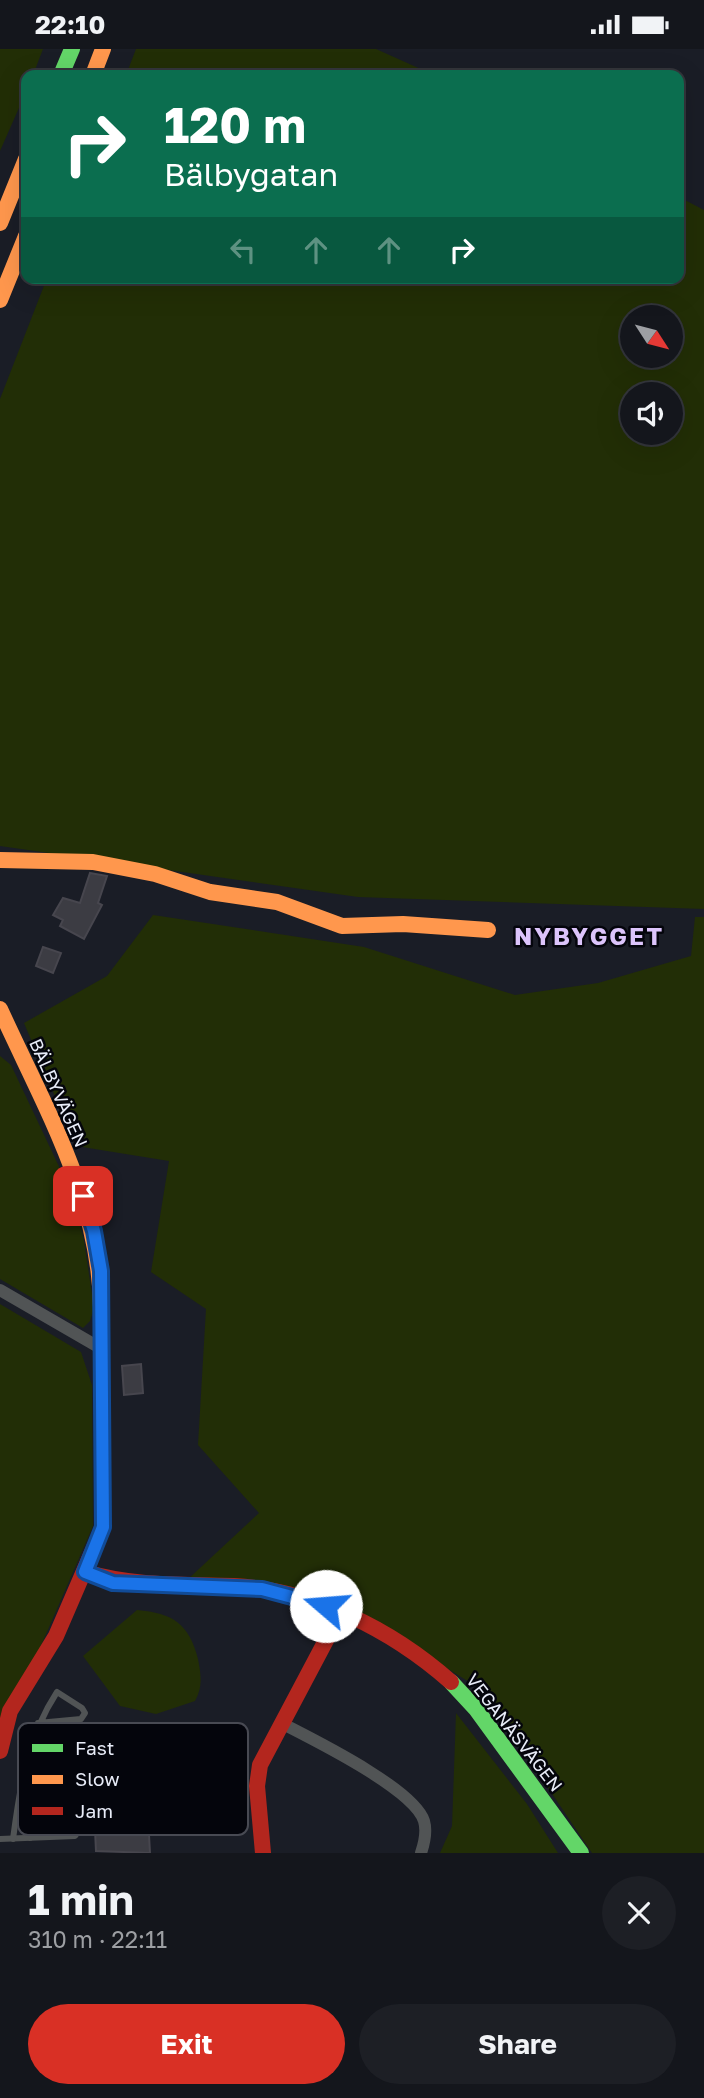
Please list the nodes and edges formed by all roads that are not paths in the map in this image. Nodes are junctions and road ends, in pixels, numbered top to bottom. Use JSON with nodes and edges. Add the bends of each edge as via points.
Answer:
{"nodes":[{"id":1,"x":72,"y":49,"type":"edge"},
{"id":2,"x":103,"y":49,"type":"edge"},
{"id":3,"x":63,"y":70,"type":"edge"},
{"id":4,"x":95,"y":70,"type":"edge"},
{"id":5,"x":21,"y":171,"type":"edge"},
{"id":6,"x":0,"y":223,"type":"edge"},
{"id":7,"x":21,"y":248,"type":"edge"},
{"id":8,"x":0,"y":300,"type":"edge"},
{"id":9,"x":0,"y":860,"type":"edge"},
{"id":10,"x":488,"y":930,"type":"dead end"},
{"id":11,"x":0,"y":1009,"type":"edge"},
{"id":12,"x":0,"y":1290,"type":"edge"},
{"id":13,"x":102,"y":1349,"type":"junction"},
{"id":14,"x":85,"y":1572,"type":"junction"},
{"id":15,"x":341,"y":1612,"type":"junction"},
{"id":16,"x":38,"y":1723,"type":"joint"},
{"id":17,"x":283,"y":1724,"type":"junction"},
{"id":18,"x":0,"y":1751,"type":"edge"},
{"id":19,"x":18,"y":1803,"type":"edge"},
{"id":20,"x":31,"y":1835,"type":"edge"},
{"id":21,"x":76,"y":1835,"type":"edge"},
{"id":22,"x":30,"y":1838,"type":"junction"},
{"id":23,"x":0,"y":1839,"type":"edge"},
{"id":24,"x":13,"y":1839,"type":"junction"},
{"id":25,"x":263,"y":1853,"type":"edge"},
{"id":26,"x":421,"y":1853,"type":"edge"},
{"id":27,"x":581,"y":1853,"type":"edge"}],
"edges":[{"from":1,"to":3,"type":"main road"},
{"from":2,"to":4,"type":"main road"},
{"from":5,"to":6,"type":"main road"},
{"from":7,"to":8,"type":"main road"},
{"from":9,"to":10,"type":"main road","via":[[93,862],[155,874],[210,892],[277,902],[342,926],[403,924]]},
{"from":11,"to":13,"type":"main road","name":"BÄLBYVÄGEN","via":[[91,1220],[101,1271]]},
{"from":12,"to":13,"type":"street"},
{"from":13,"to":14,"type":"main road","name":"BÄLBYVÄGEN","via":[[103,1527]]},
{"from":14,"to":15,"type":"main road","name":"VEGANÄSVÄGEN","via":[[113,1583],[281,1592]]},
{"from":14,"to":18,"type":"main road","via":[[56,1636],[10,1711]]},
{"from":15,"to":17,"type":"main road"},
{"from":15,"to":27,"type":"main road","name":"VEGANÄSVÄGEN","via":[[394,1638],[456,1687]]},
{"from":16,"to":16,"type":"lane","via":[[57,1692],[85,1713],[81,1719]]},
{"from":17,"to":25,"type":"main road","via":[[260,1765],[257,1786]]},
{"from":17,"to":26,"type":"street","via":[[351,1760],[404,1796],[424,1820]]},
{"from":19,"to":24,"type":"lane"},
{"from":20,"to":22,"type":"lane"},
{"from":21,"to":22,"type":"lane"},
{"from":22,"to":24,"type":"lane"},
{"from":23,"to":24,"type":"lane"}]}
